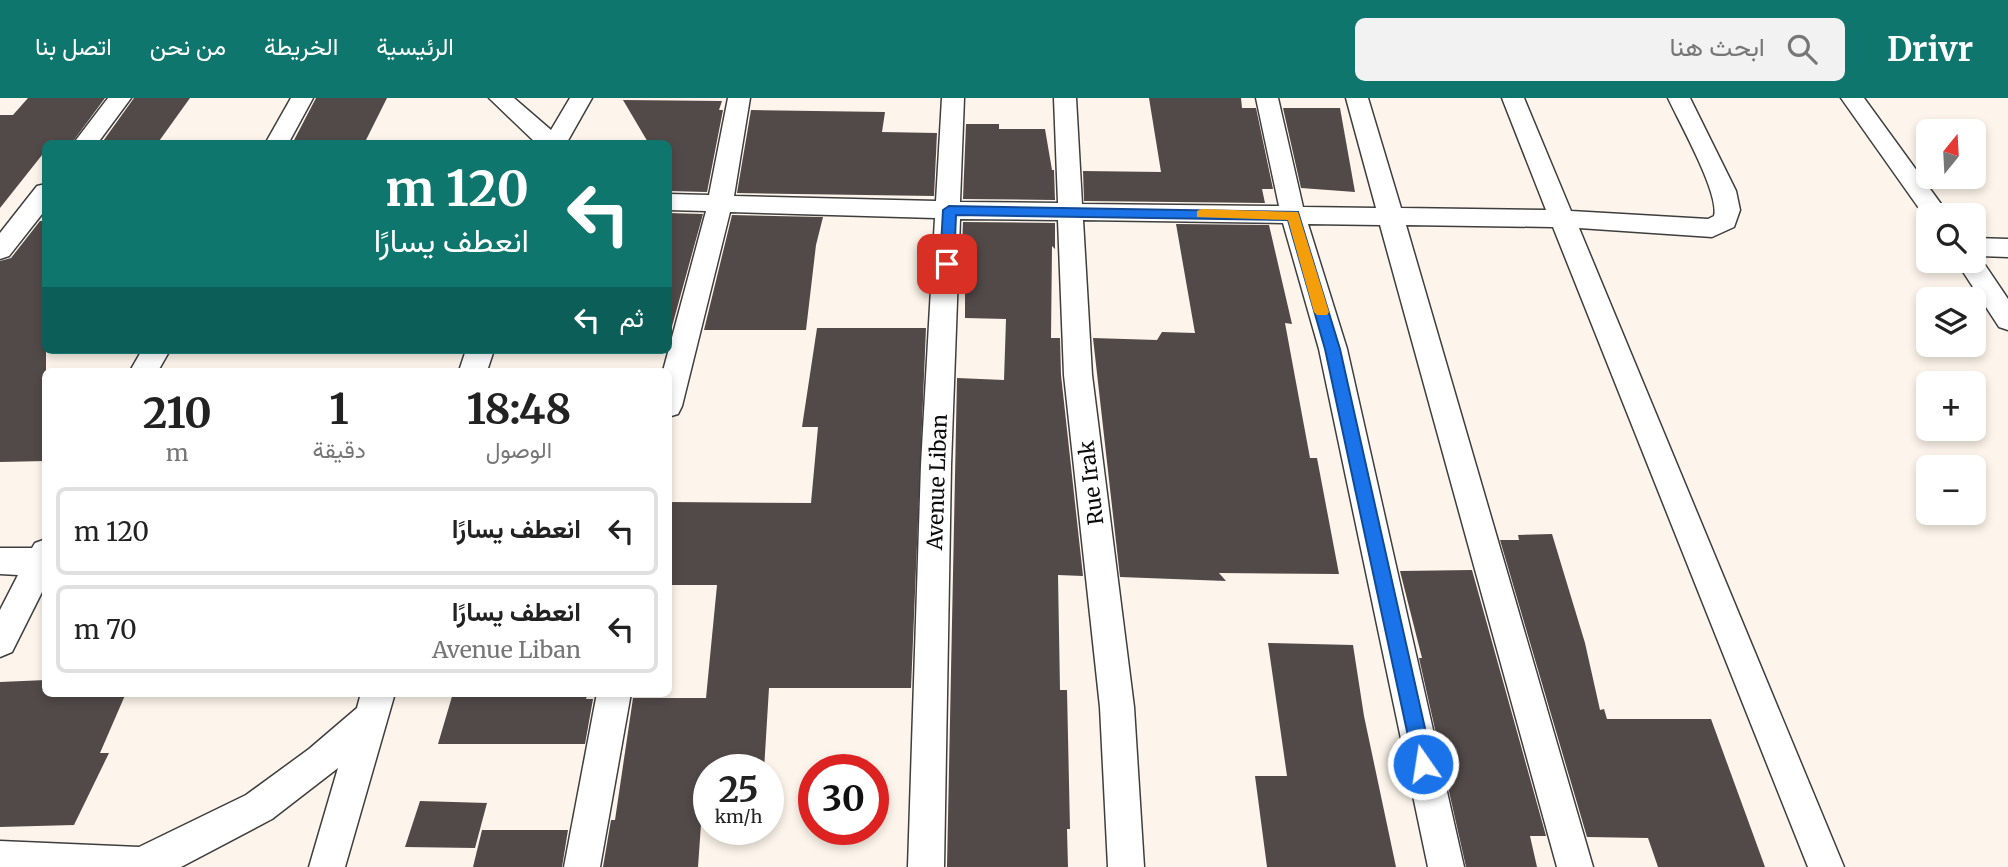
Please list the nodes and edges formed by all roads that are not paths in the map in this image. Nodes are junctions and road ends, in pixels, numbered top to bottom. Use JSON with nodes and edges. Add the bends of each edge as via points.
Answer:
{"nodes":[{"id":1,"x":120,"y":98,"type":"edge"},
{"id":2,"x":302,"y":98,"type":"edge"},
{"id":3,"x":500,"y":98,"type":"edge"},
{"id":4,"x":581,"y":98,"type":"edge"},
{"id":5,"x":739,"y":98,"type":"edge"},
{"id":6,"x":953,"y":98,"type":"edge"},
{"id":7,"x":1065,"y":98,"type":"edge"},
{"id":8,"x":1267,"y":98,"type":"edge"},
{"id":9,"x":1357,"y":98,"type":"edge"},
{"id":10,"x":1513,"y":98,"type":"edge"},
{"id":11,"x":1679,"y":98,"type":"edge"},
{"id":12,"x":1852,"y":98,"type":"edge"},
{"id":13,"x":87,"y":140,"type":"edge"},
{"id":14,"x":278,"y":140,"type":"edge"},
{"id":15,"x":548,"y":140,"type":"edge"},
{"id":16,"x":555,"y":140,"type":"edge"},
{"id":17,"x":42,"y":197,"type":"edge"},
{"id":18,"x":672,"y":202,"type":"edge"},
{"id":19,"x":1928,"y":203,"type":"edge"},
{"id":20,"x":720,"y":204,"type":"junction"},
{"id":21,"x":949,"y":210,"type":"junction"},
{"id":22,"x":1069,"y":212,"type":"junction"},
{"id":23,"x":1293,"y":215,"type":"junction"},
{"id":24,"x":1390,"y":216,"type":"junction"},
{"id":25,"x":1564,"y":219,"type":"junction"},
{"id":26,"x":4,"y":241,"type":"edge"},
{"id":27,"x":1986,"y":247,"type":"edge"},
{"id":28,"x":2008,"y":248,"type":"edge"},
{"id":29,"x":1977,"y":273,"type":"edge"},
{"id":30,"x":2008,"y":320,"type":"edge"},
{"id":31,"x":672,"y":390,"type":"edge"},
{"id":32,"x":42,"y":557,"type":"edge"},
{"id":33,"x":42,"y":559,"type":"edge"},
{"id":34,"x":0,"y":561,"type":"edge"},
{"id":35,"x":0,"y":642,"type":"edge"},
{"id":36,"x":613,"y":697,"type":"edge"},
{"id":37,"x":375,"y":705,"type":"edge"},
{"id":38,"x":0,"y":859,"type":"edge"},
{"id":39,"x":153,"y":866,"type":"edge"},
{"id":40,"x":327,"y":867,"type":"edge"},
{"id":41,"x":582,"y":867,"type":"edge"},
{"id":42,"x":926,"y":867,"type":"edge"},
{"id":43,"x":1126,"y":867,"type":"edge"},
{"id":44,"x":1446,"y":867,"type":"edge"},
{"id":45,"x":1575,"y":867,"type":"edge"},
{"id":46,"x":1826,"y":867,"type":"edge"}],
"edges":[{"from":1,"to":13,"type":"street"},
{"from":2,"to":14,"type":"street"},
{"from":3,"to":15,"type":"street"},
{"from":4,"to":16,"type":"street"},
{"from":5,"to":20,"type":"street"},
{"from":6,"to":21,"type":"street","name":"Avenue Liban"},
{"from":7,"to":22,"type":"street","name":"Rue Irak"},
{"from":8,"to":23,"type":"street"},
{"from":9,"to":24,"type":"street"},
{"from":10,"to":25,"type":"street"},
{"from":11,"to":25,"type":"street","via":[[1724,191],[1725,221],[1712,228]]},
{"from":12,"to":19,"type":"street"},
{"from":17,"to":26,"type":"street"},
{"from":18,"to":20,"type":"street"},
{"from":20,"to":21,"type":"street"},
{"from":20,"to":31,"type":"street"},
{"from":21,"to":22,"type":"street"},
{"from":21,"to":42,"type":"street","name":"Avenue Liban","via":[[936,465]]},
{"from":22,"to":23,"type":"street"},
{"from":22,"to":43,"type":"street","name":"Rue Irak","via":[[1078,375],[1117,706]]},
{"from":23,"to":24,"type":"street"},
{"from":23,"to":44,"type":"street","via":[[1333,349]]},
{"from":24,"to":25,"type":"street"},
{"from":24,"to":45,"type":"street"},
{"from":25,"to":46,"type":"street"},
{"from":27,"to":28,"type":"street"},
{"from":29,"to":30,"type":"street"},
{"from":32,"to":34,"type":"street"},
{"from":33,"to":35,"type":"street"},
{"from":36,"to":41,"type":"street"},
{"from":37,"to":39,"type":"street","via":[[321,761],[259,807]]},
{"from":37,"to":40,"type":"street"},
{"from":38,"to":39,"type":"street"}]}
